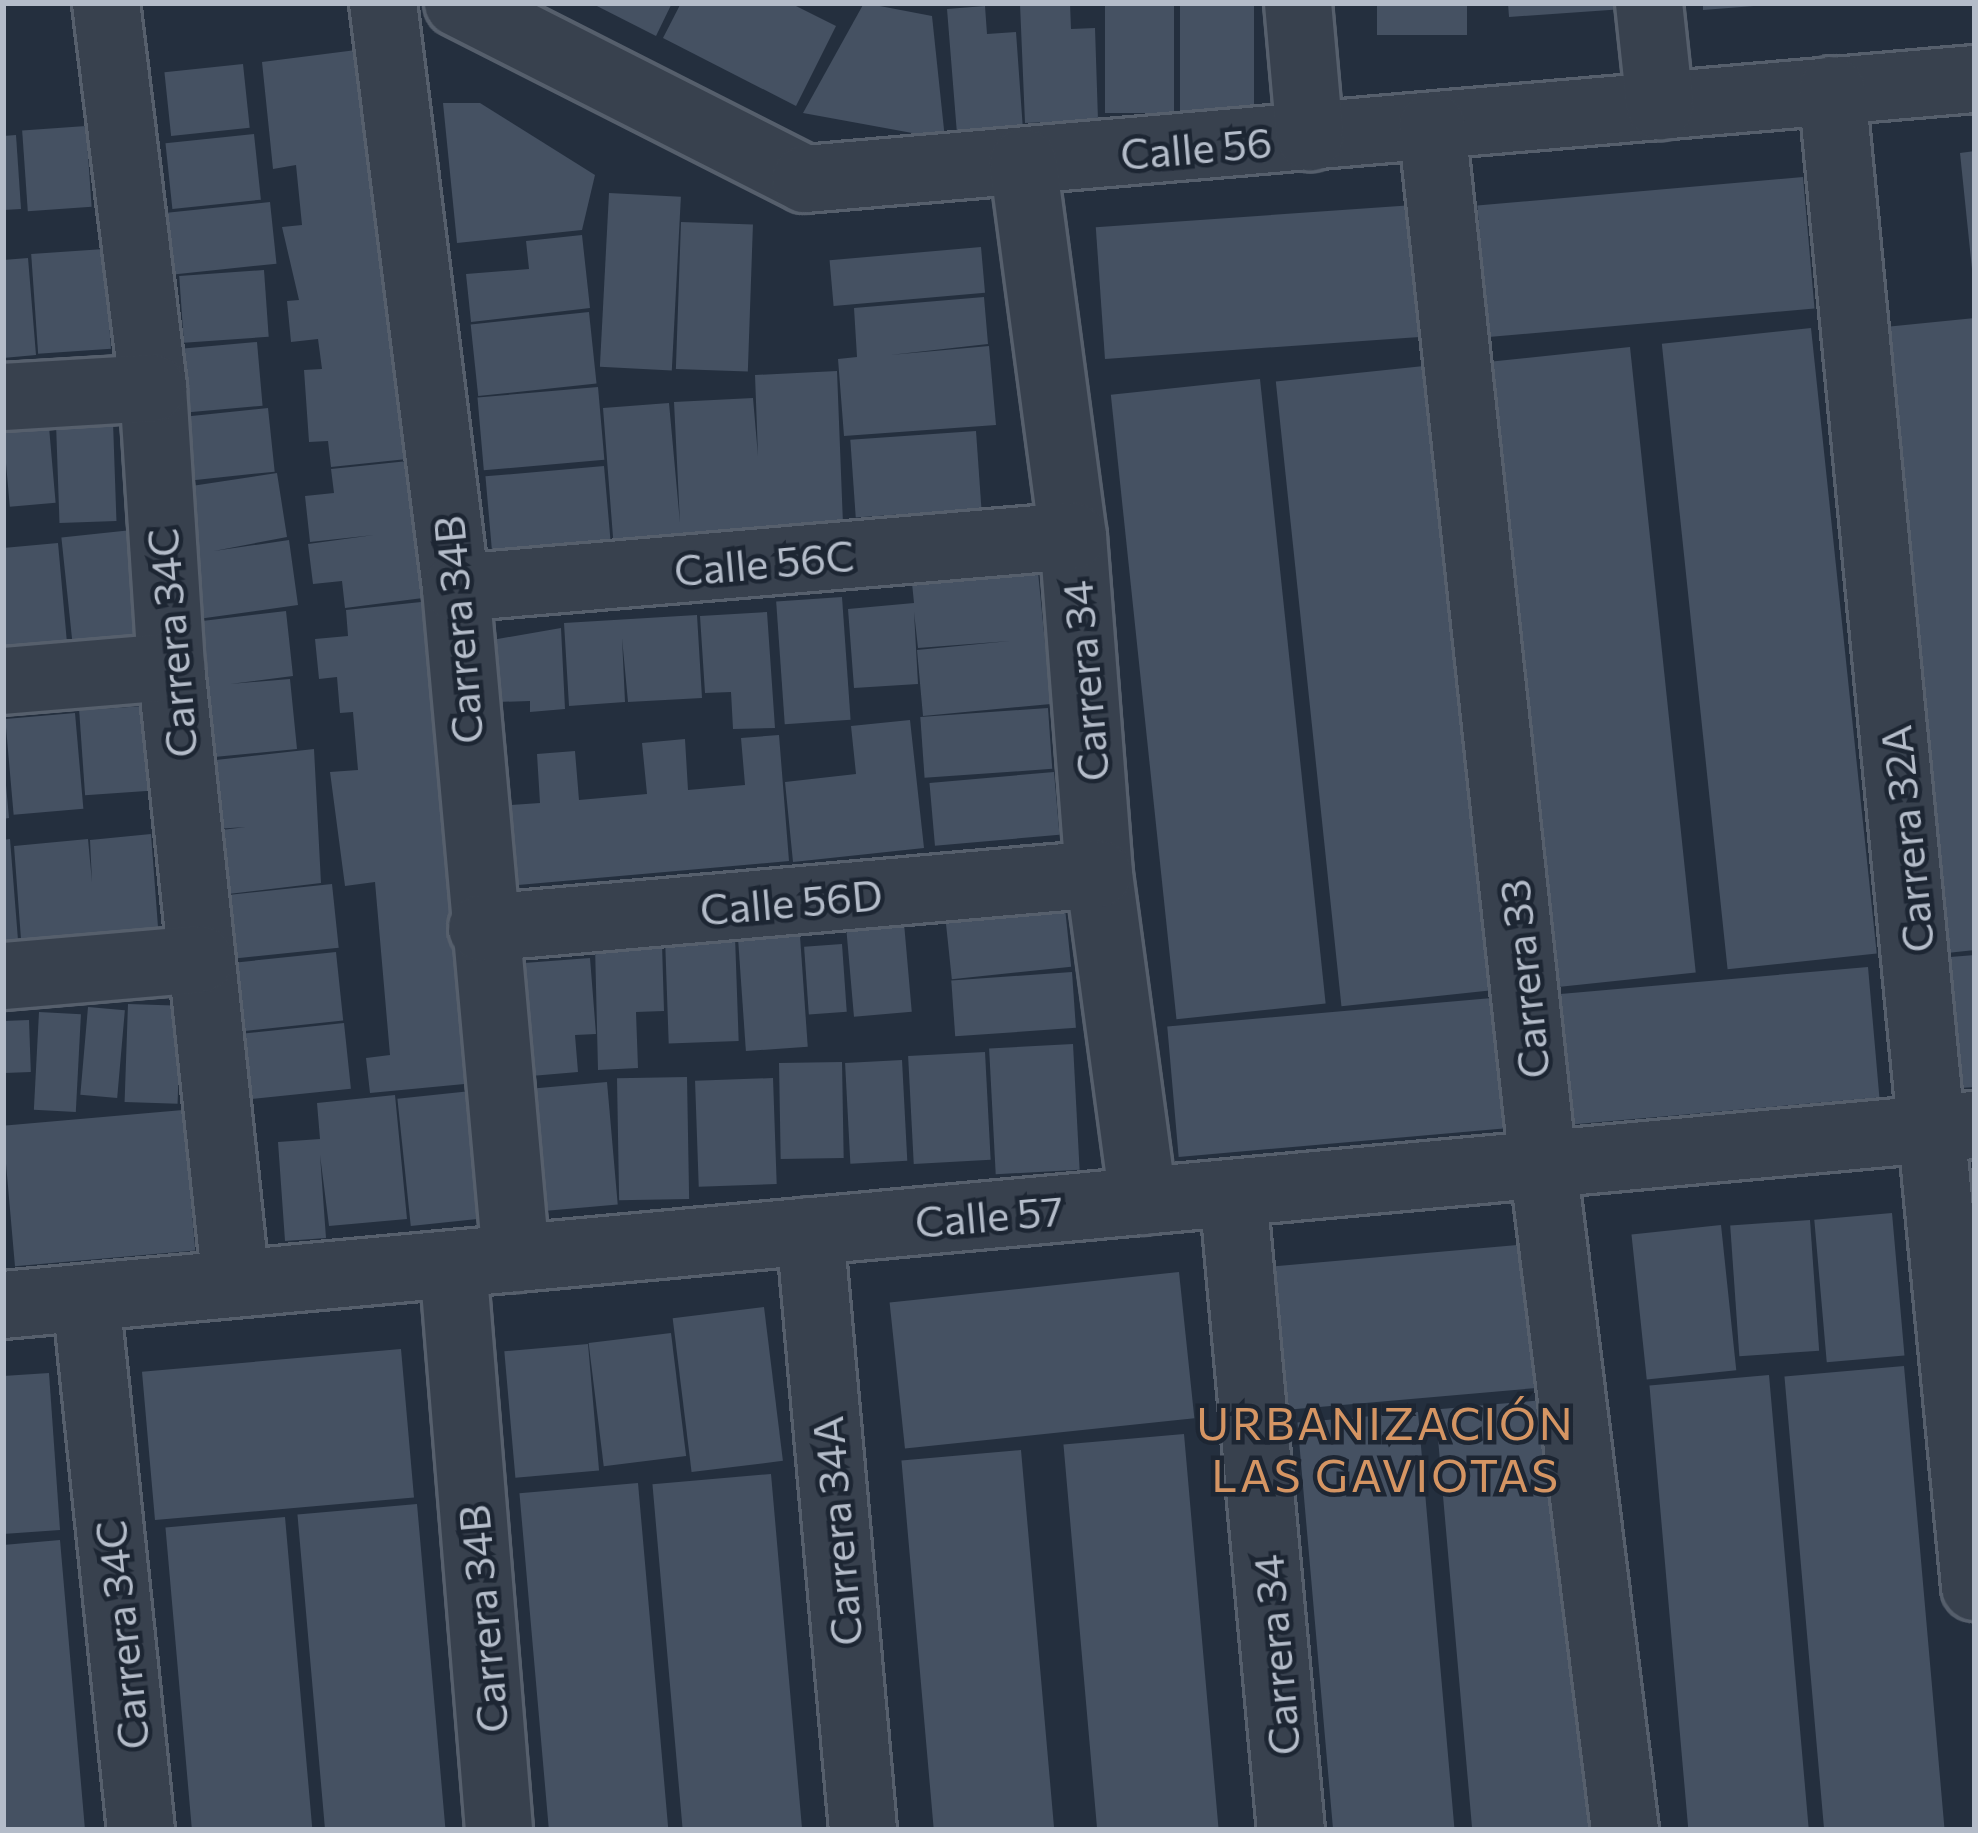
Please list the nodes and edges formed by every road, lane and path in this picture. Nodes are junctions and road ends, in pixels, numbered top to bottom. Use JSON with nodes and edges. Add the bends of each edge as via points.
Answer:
{"nodes":[{"id":1,"x":106,"y":3,"type":"edge"},
{"id":2,"x":383,"y":3,"type":"edge"},
{"id":3,"x":458,"y":3,"type":"edge"},
{"id":4,"x":1298,"y":3,"type":"edge"},
{"id":5,"x":1649,"y":3,"type":"edge"},
{"id":6,"x":1975,"y":79,"type":"edge"},
{"id":7,"x":1832,"y":90,"type":"junction"},
{"id":8,"x":1660,"y":106,"type":"junction"},
{"id":9,"x":1432,"y":126,"type":"junction"},
{"id":10,"x":1310,"y":136,"type":"junction"},
{"id":11,"x":1024,"y":162,"type":"junction"},
{"id":12,"x":153,"y":388,"type":"junction"},
{"id":13,"x":3,"y":398,"type":"edge"},
{"id":14,"x":1072,"y":536,"type":"junction"},
{"id":15,"x":456,"y":588,"type":"junction"},
{"id":16,"x":171,"y":667,"type":"junction"},
{"id":17,"x":3,"y":681,"type":"edge"},
{"id":18,"x":1099,"y":874,"type":"junction"},
{"id":19,"x":482,"y":928,"type":"junction"},
{"id":20,"x":200,"y":959,"type":"junction"},
{"id":21,"x":3,"y":976,"type":"edge"},
{"id":22,"x":1955,"y":1127,"type":"edge"},
{"id":23,"x":1543,"y":1164,"type":"junction"},
{"id":24,"x":1233,"y":1193,"type":"junction"},
{"id":25,"x":1143,"y":1201,"type":"junction"},
{"id":26,"x":810,"y":1231,"type":"junction"},
{"id":27,"x":484,"y":1261,"type":"junction"},
{"id":28,"x":236,"y":1284,"type":"junction"},
{"id":29,"x":86,"y":1298,"type":"junction"},
{"id":30,"x":3,"y":1305,"type":"edge"},
{"id":31,"x":1975,"y":1587,"type":"edge"},
{"id":32,"x":141,"y":1830,"type":"edge"},
{"id":33,"x":499,"y":1830,"type":"edge"},
{"id":34,"x":862,"y":1830,"type":"edge"},
{"id":35,"x":1292,"y":1830,"type":"edge"},
{"id":36,"x":1625,"y":1830,"type":"edge"}],
"edges":[{"from":1,"to":12,"type":"street","name":"Carrera 34C"},
{"from":2,"to":15,"type":"street","name":"Carrera 34B"},
{"from":3,"to":11,"type":"street","name":"Calle 56","via":[[805,179]]},
{"from":4,"to":10,"type":"street"},
{"from":5,"to":8,"type":"street"},
{"from":6,"to":7,"type":"street","name":"Calle 56"},
{"from":7,"to":8,"type":"street","name":"Calle 56"},
{"from":7,"to":22,"type":"street","name":"Carrera 32A"},
{"from":8,"to":9,"type":"street","name":"Calle 56"},
{"from":9,"to":10,"type":"street","name":"Calle 56"},
{"from":9,"to":23,"type":"street","name":"Carrera 33"},
{"from":10,"to":11,"type":"street","name":"Calle 56"},
{"from":11,"to":14,"type":"street","name":"Carrera 34"},
{"from":12,"to":13,"type":"street"},
{"from":12,"to":16,"type":"street","name":"Carrera 34C"},
{"from":14,"to":15,"type":"street","name":"Calle 56C"},
{"from":14,"to":18,"type":"street","name":"Carrera 34"},
{"from":15,"to":19,"type":"street","name":"Carrera 34B"},
{"from":16,"to":17,"type":"street"},
{"from":16,"to":20,"type":"street","name":"Carrera 34C"},
{"from":18,"to":19,"type":"street","name":"Calle 56D"},
{"from":18,"to":25,"type":"street","name":"Carrera 34"},
{"from":19,"to":27,"type":"street","name":"Carrera 34B"},
{"from":20,"to":21,"type":"street"},
{"from":20,"to":28,"type":"street","name":"Carrera 34C"},
{"from":22,"to":23,"type":"street","name":"Calle 57"},
{"from":22,"to":31,"type":"street","name":"Carrera 32A"},
{"from":23,"to":24,"type":"street","name":"Calle 57"},
{"from":23,"to":36,"type":"street","name":"Carrera 33"},
{"from":24,"to":25,"type":"street","name":"Calle 57"},
{"from":24,"to":35,"type":"street","name":"Carrera 34"},
{"from":25,"to":26,"type":"street","name":"Calle 57"},
{"from":26,"to":27,"type":"street","name":"Calle 57"},
{"from":26,"to":34,"type":"street","name":"Carrera 34A"},
{"from":27,"to":28,"type":"street","name":"Calle 57"},
{"from":27,"to":33,"type":"street","name":"Carrera 34B"},
{"from":28,"to":29,"type":"street","name":"Calle 57"},
{"from":29,"to":30,"type":"street","name":"Calle 57"},
{"from":29,"to":32,"type":"street","name":"Carrera 34C"}]}
